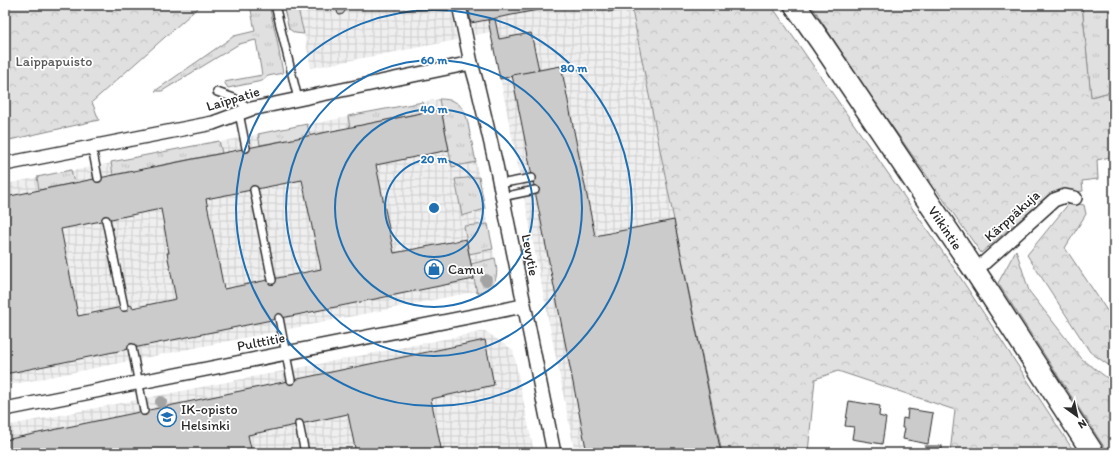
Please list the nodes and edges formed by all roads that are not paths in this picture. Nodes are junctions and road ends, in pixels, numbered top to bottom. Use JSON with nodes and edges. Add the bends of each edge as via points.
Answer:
{"nodes":[{"id":1,"x":275,"y":5,"type":"edge"},
{"id":2,"x":459,"y":5,"type":"edge"},
{"id":3,"x":795,"y":5,"type":"edge"},
{"id":4,"x":471,"y":63,"type":"junction"},
{"id":5,"x":218,"y":92,"type":"dead end"},
{"id":6,"x":298,"y":99,"type":"junction"},
{"id":7,"x":245,"y":111,"type":"junction"},
{"id":8,"x":92,"y":147,"type":"junction"},
{"id":9,"x":246,"y":148,"type":"dead end"},
{"id":10,"x":5,"y":164,"type":"edge"},
{"id":11,"x":98,"y":178,"type":"dead end"},
{"id":12,"x":532,"y":178,"type":"dead end"},
{"id":13,"x":254,"y":190,"type":"dead end"},
{"id":14,"x":501,"y":190,"type":"junction"},
{"id":15,"x":535,"y":190,"type":"dead end"},
{"id":16,"x":1075,"y":198,"type":"dead end"},
{"id":17,"x":106,"y":220,"type":"dead end"},
{"id":18,"x":974,"y":271,"type":"junction"},
{"id":19,"x":272,"y":280,"type":"dead end"},
{"id":20,"x":523,"y":306,"type":"junction"},
{"id":21,"x":124,"y":307,"type":"dead end"},
{"id":22,"x":279,"y":318,"type":"dead end"},
{"id":23,"x":132,"y":348,"type":"dead end"},
{"id":24,"x":286,"y":353,"type":"junction"},
{"id":25,"x":291,"y":380,"type":"dead end"},
{"id":26,"x":138,"y":383,"type":"junction"},
{"id":27,"x":5,"y":409,"type":"edge"},
{"id":28,"x":144,"y":411,"type":"dead end"},
{"id":29,"x":299,"y":424,"type":"dead end"},
{"id":30,"x":305,"y":453,"type":"edge"},
{"id":31,"x":554,"y":453,"type":"edge"},
{"id":32,"x":1093,"y":453,"type":"edge"}],
"edges":[{"from":1,"to":6,"type":"lane"},
{"from":2,"to":4,"type":"street","name":"Levytie"},
{"from":3,"to":18,"type":"main road","name":"Viikintie"},
{"from":4,"to":6,"type":"street","name":"Laippatie"},
{"from":4,"to":14,"type":"street","name":"Levytie"},
{"from":5,"to":7,"type":"lane","via":[[234,98]]},
{"from":6,"to":7,"type":"street","name":"Laippatie"},
{"from":7,"to":8,"type":"street","name":"Laippatie","via":[[213,123]]},
{"from":7,"to":9,"type":"lane"},
{"from":8,"to":10,"type":"street","name":"Laippatie"},
{"from":8,"to":11,"type":"lane"},
{"from":12,"to":14,"type":"lane"},
{"from":13,"to":19,"type":"lane"},
{"from":14,"to":15,"type":"lane"},
{"from":14,"to":20,"type":"street","name":"Levytie"},
{"from":16,"to":18,"type":"street","name":"Kärppäkuja","via":[[1064,196],[1054,200]]},
{"from":17,"to":21,"type":"lane"},
{"from":18,"to":32,"type":"main road","name":"Viikintie"},
{"from":20,"to":24,"type":"street","name":"Pulttitie"},
{"from":20,"to":31,"type":"street","name":"Levytie"},
{"from":22,"to":24,"type":"lane"},
{"from":23,"to":26,"type":"lane"},
{"from":24,"to":25,"type":"lane"},
{"from":24,"to":26,"type":"street","name":"Pulttitie"},
{"from":26,"to":27,"type":"street","name":"Pulttitie"},
{"from":26,"to":28,"type":"lane"},
{"from":29,"to":30,"type":"lane"}]}
